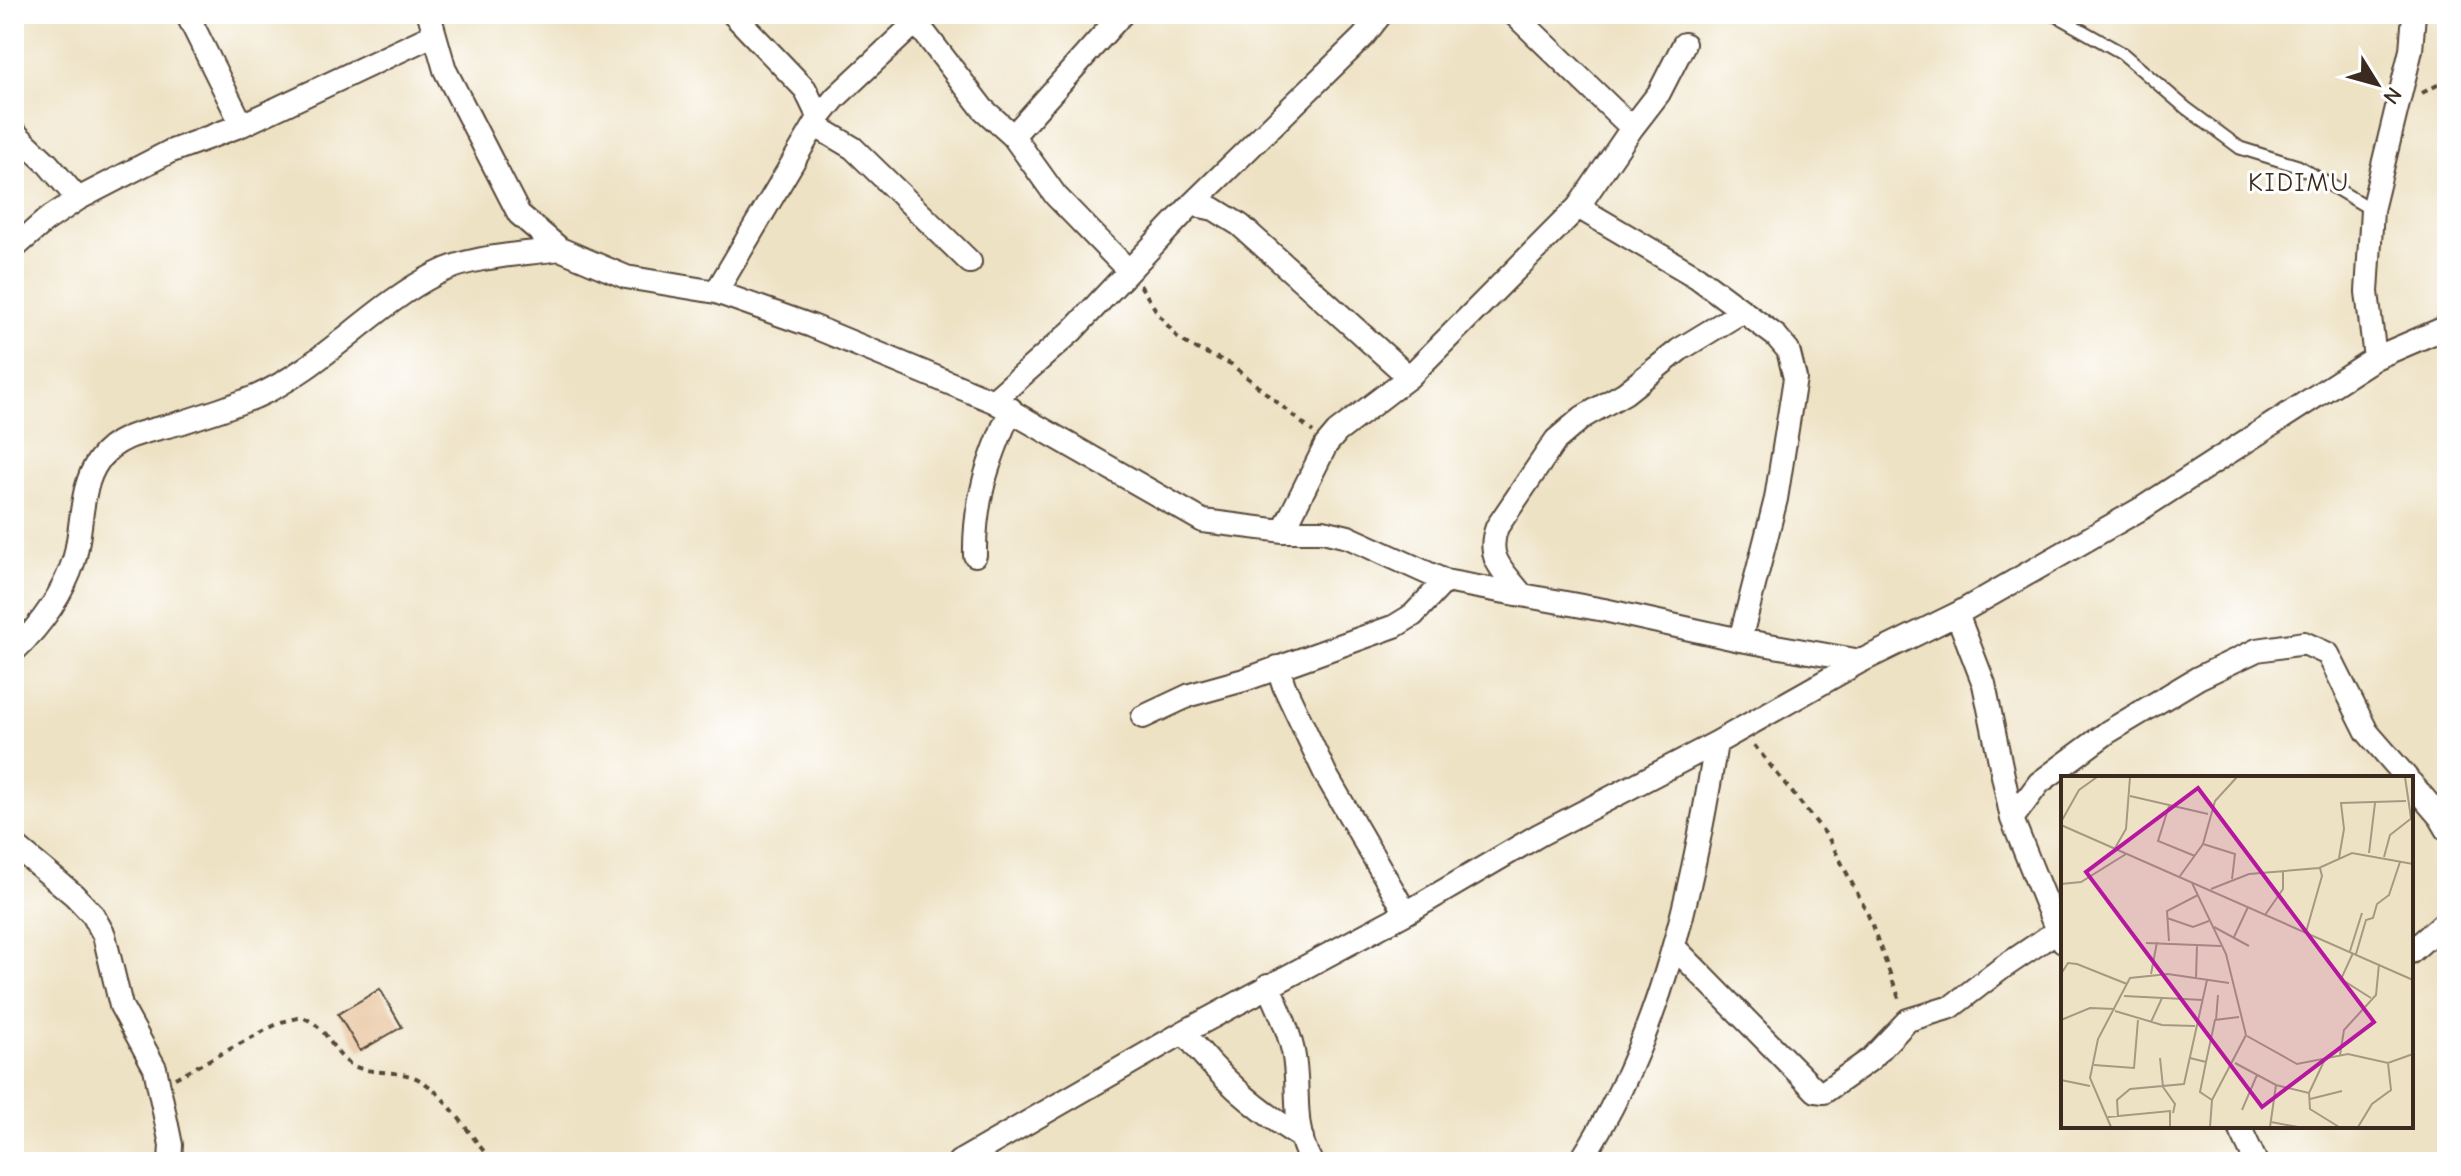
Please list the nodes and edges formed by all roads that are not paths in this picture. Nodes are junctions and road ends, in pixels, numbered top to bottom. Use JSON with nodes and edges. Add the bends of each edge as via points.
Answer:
{"nodes":[{"id":1,"x":187,"y":14,"type":"edge"},
{"id":2,"x":733,"y":14,"type":"edge"},
{"id":3,"x":1122,"y":14,"type":"edge"},
{"id":4,"x":1381,"y":14,"type":"edge"},
{"id":5,"x":1514,"y":14,"type":"edge"},
{"id":6,"x":2053,"y":14,"type":"edge"},
{"id":7,"x":2414,"y":14,"type":"edge"},
{"id":8,"x":912,"y":18,"type":"edge"},
{"id":9,"x":431,"y":24,"type":"edge"},
{"id":10,"x":1684,"y":44,"type":"dead end"},
{"id":11,"x":818,"y":122,"type":"junction"},
{"id":12,"x":242,"y":125,"type":"junction"},
{"id":13,"x":1632,"y":128,"type":"junction"},
{"id":14,"x":14,"y":132,"type":"edge"},
{"id":15,"x":1013,"y":136,"type":"junction"},
{"id":16,"x":78,"y":199,"type":"junction"},
{"id":17,"x":1192,"y":204,"type":"junction"},
{"id":18,"x":1578,"y":207,"type":"junction"},
{"id":19,"x":2372,"y":210,"type":"junction"},
{"id":20,"x":14,"y":248,"type":"edge"},
{"id":21,"x":560,"y":249,"type":"junction"},
{"id":22,"x":970,"y":262,"type":"dead end"},
{"id":23,"x":1130,"y":268,"type":"junction"},
{"id":24,"x":716,"y":292,"type":"junction"},
{"id":25,"x":1743,"y":311,"type":"junction"},
{"id":26,"x":2447,"y":327,"type":"edge"},
{"id":27,"x":2375,"y":358,"type":"junction"},
{"id":28,"x":1409,"y":377,"type":"junction"},
{"id":29,"x":1002,"y":405,"type":"junction"},
{"id":30,"x":1283,"y":531,"type":"junction"},
{"id":31,"x":975,"y":555,"type":"dead end"},
{"id":32,"x":1445,"y":581,"type":"junction"},
{"id":33,"x":1522,"y":595,"type":"junction"},
{"id":34,"x":1957,"y":614,"type":"junction"},
{"id":35,"x":1740,"y":640,"type":"junction"},
{"id":36,"x":14,"y":651,"type":"edge"},
{"id":37,"x":1861,"y":661,"type":"junction"},
{"id":38,"x":1278,"y":667,"type":"junction"},
{"id":39,"x":1143,"y":717,"type":"dead end"},
{"id":40,"x":1716,"y":743,"type":"junction"},
{"id":41,"x":2405,"y":776,"type":"edge"},
{"id":42,"x":2413,"y":785,"type":"edge"},
{"id":43,"x":2012,"y":819,"type":"junction"},
{"id":44,"x":2447,"y":829,"type":"edge"},
{"id":45,"x":14,"y":845,"type":"edge"},
{"id":46,"x":1406,"y":913,"type":"junction"},
{"id":47,"x":2447,"y":920,"type":"edge"},
{"id":48,"x":2060,"y":936,"type":"edge"},
{"id":49,"x":1674,"y":947,"type":"junction"},
{"id":50,"x":2413,"y":950,"type":"edge"},
{"id":51,"x":1268,"y":985,"type":"junction"},
{"id":52,"x":1184,"y":1032,"type":"junction"},
{"id":53,"x":2240,"y":1128,"type":"edge"},
{"id":54,"x":1302,"y":1138,"type":"junction"},
{"id":55,"x":170,"y":1162,"type":"edge"},
{"id":56,"x":959,"y":1162,"type":"edge"},
{"id":57,"x":1311,"y":1162,"type":"edge"},
{"id":58,"x":1580,"y":1162,"type":"edge"},
{"id":59,"x":2256,"y":1162,"type":"edge"}],
"edges":[{"from":1,"to":12,"type":"street"},
{"from":2,"to":11,"type":"street","via":[[805,89]]},
{"from":3,"to":15,"type":"street"},
{"from":4,"to":17,"type":"street"},
{"from":5,"to":13,"type":"street"},
{"from":6,"to":19,"type":"lane","via":[[2122,53],[2240,148],[2298,166]]},
{"from":7,"to":19,"type":"street","via":[[2411,50]]},
{"from":8,"to":11,"type":"street"},
{"from":8,"to":15,"type":"street","via":[[983,109]]},
{"from":9,"to":12,"type":"street"},
{"from":9,"to":21,"type":"street","via":[[445,70],[519,214]]},
{"from":10,"to":13,"type":"street","via":[[1659,93]]},
{"from":11,"to":22,"type":"street","via":[[853,148]]},
{"from":11,"to":24,"type":"street"},
{"from":12,"to":16,"type":"street","via":[[169,152]]},
{"from":13,"to":18,"type":"street"},
{"from":14,"to":16,"type":"street"},
{"from":15,"to":23,"type":"street","via":[[1056,196]]},
{"from":16,"to":20,"type":"street"},
{"from":17,"to":23,"type":"street"},
{"from":17,"to":28,"type":"street","via":[[1214,209],[1240,225]]},
{"from":18,"to":25,"type":"street","via":[[1697,277]]},
{"from":18,"to":28,"type":"street"},
{"from":19,"to":27,"type":"street","via":[[2367,292]]},
{"from":21,"to":24,"type":"street","via":[[626,277]]},
{"from":21,"to":36,"type":"street","via":[[471,261],[437,274],[387,304],[281,384],[113,445],[90,478],[65,582]]},
{"from":23,"to":29,"type":"street"},
{"from":24,"to":29,"type":"street"},
{"from":25,"to":33,"type":"street","via":[[1679,350],[1556,440],[1491,542],[1494,559]]},
{"from":25,"to":35,"type":"street","via":[[1788,350],[1795,378],[1776,499]]},
{"from":26,"to":27,"type":"street"},
{"from":27,"to":34,"type":"street","via":[[2144,507]]},
{"from":28,"to":30,"type":"street","via":[[1326,445]]},
{"from":29,"to":30,"type":"street","via":[[1203,521]]},
{"from":29,"to":31,"type":"street","via":[[980,494]]},
{"from":30,"to":32,"type":"street","via":[[1348,537]]},
{"from":32,"to":33,"type":"street"},
{"from":32,"to":38,"type":"street","via":[[1395,626]]},
{"from":33,"to":35,"type":"street"},
{"from":34,"to":37,"type":"street"},
{"from":34,"to":43,"type":"street","via":[[1984,684]]},
{"from":35,"to":37,"type":"street"},
{"from":37,"to":40,"type":"street"},
{"from":38,"to":39,"type":"street","via":[[1190,695]]},
{"from":38,"to":46,"type":"street","via":[[1326,775]]},
{"from":40,"to":46,"type":"street","via":[[1539,835]]},
{"from":40,"to":49,"type":"street","via":[[1700,844]]},
{"from":41,"to":43,"type":"street","via":[[2367,732],[2328,654],[2304,643],[2257,650],[2120,725],[2039,783]]},
{"from":42,"to":44,"type":"street"},
{"from":43,"to":48,"type":"street"},
{"from":45,"to":55,"type":"street","via":[[74,895],[104,935],[121,1006],[155,1068]]},
{"from":46,"to":51,"type":"street"},
{"from":47,"to":50,"type":"street"},
{"from":48,"to":49,"type":"street","via":[[2002,968],[1951,1007],[1908,1020],[1871,1059],[1824,1092],[1816,1091]]},
{"from":49,"to":58,"type":"street","via":[[1623,1085]]},
{"from":51,"to":52,"type":"street"},
{"from":51,"to":54,"type":"street","via":[[1293,1051]]},
{"from":52,"to":54,"type":"street","via":[[1239,1093]]},
{"from":52,"to":56,"type":"street"},
{"from":53,"to":59,"type":"street"},
{"from":54,"to":57,"type":"street"}]}
